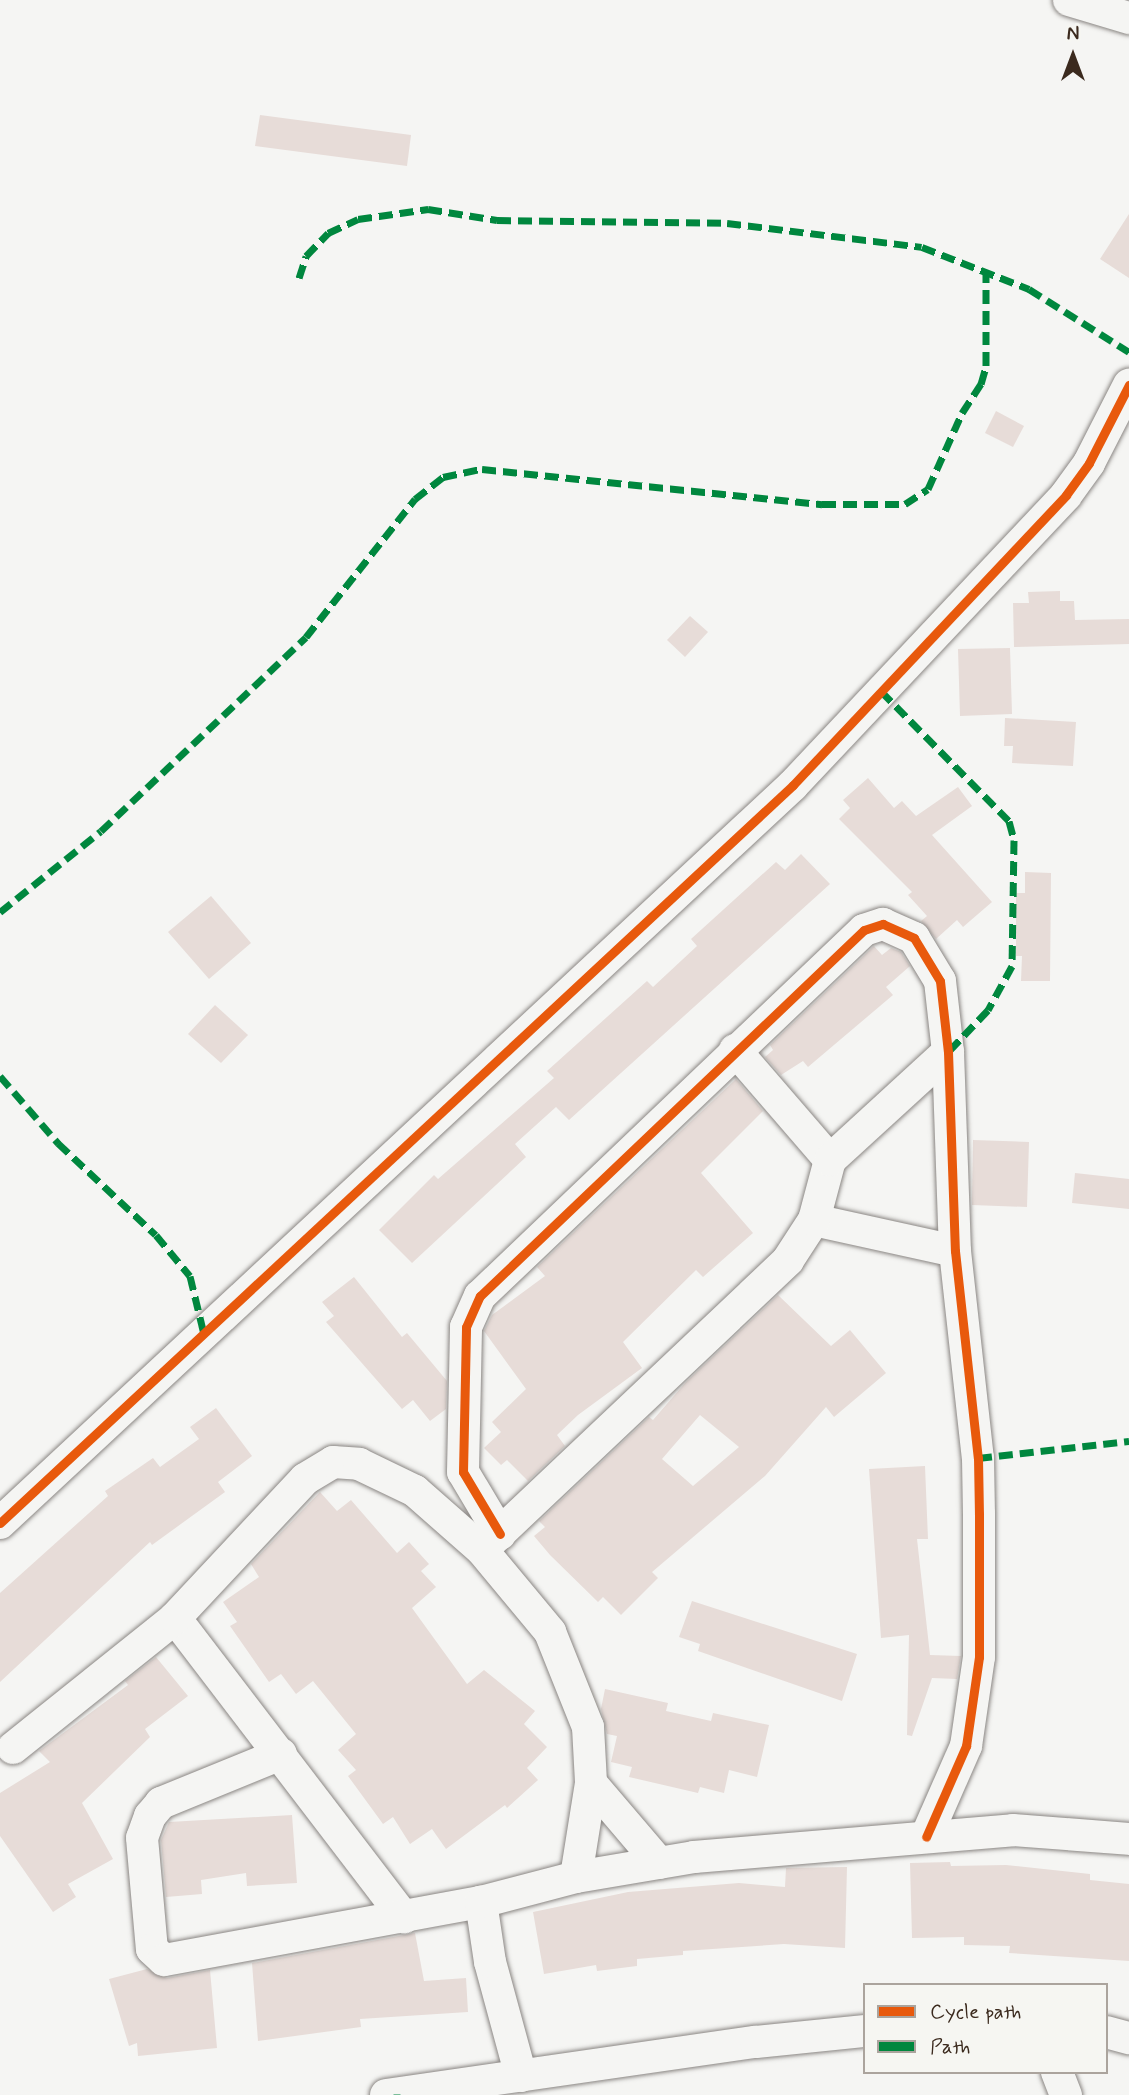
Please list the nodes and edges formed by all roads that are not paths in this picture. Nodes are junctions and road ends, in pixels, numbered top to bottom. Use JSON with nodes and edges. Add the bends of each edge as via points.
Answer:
{"nodes":[{"id":1,"x":1069,"y":0,"type":"edge"},
{"id":2,"x":1129,"y":18,"type":"edge"},
{"id":3,"x":1129,"y":385,"type":"edge"},
{"id":4,"x":735,"y":1050,"type":"junction"},
{"id":5,"x":948,"y":1052,"type":"junction"},
{"id":6,"x":830,"y":1160,"type":"junction"},
{"id":7,"x":814,"y":1220,"type":"junction"},
{"id":8,"x":955,"y":1251,"type":"junction"},
{"id":9,"x":0,"y":1523,"type":"edge"},
{"id":10,"x":491,"y":1542,"type":"junction"},
{"id":11,"x":175,"y":1618,"type":"junction"},
{"id":12,"x":13,"y":1748,"type":"dead end"},
{"id":13,"x":281,"y":1754,"type":"junction"},
{"id":14,"x":591,"y":1783,"type":"junction"},
{"id":15,"x":926,"y":1838,"type":"junction"},
{"id":16,"x":1129,"y":1839,"type":"edge"},
{"id":17,"x":659,"y":1863,"type":"junction"},
{"id":18,"x":576,"y":1877,"type":"junction"},
{"id":19,"x":481,"y":1902,"type":"junction"},
{"id":20,"x":404,"y":1916,"type":"junction"},
{"id":21,"x":863,"y":2031,"type":"edge"},
{"id":22,"x":1108,"y":2033,"type":"edge"},
{"id":23,"x":1129,"y":2038,"type":"edge"},
{"id":24,"x":1058,"y":2074,"type":"edge"},
{"id":25,"x":521,"y":2076,"type":"junction"},
{"id":26,"x":386,"y":2095,"type":"edge"},
{"id":27,"x":1066,"y":2095,"type":"edge"}],
"edges":[{"from":1,"to":2,"type":"street"},
{"from":3,"to":9,"type":"street","via":[[1089,463],[1066,495],[793,785]]},
{"from":4,"to":5,"type":"street","via":[[864,930],[883,925],[914,938],[940,981]]},
{"from":4,"to":6,"type":"street"},
{"from":4,"to":10,"type":"street","via":[[480,1296],[466,1327],[463,1472]]},
{"from":5,"to":6,"type":"street"},
{"from":5,"to":8,"type":"street"},
{"from":6,"to":7,"type":"street"},
{"from":7,"to":8,"type":"street"},
{"from":7,"to":10,"type":"street","via":[[788,1259]]},
{"from":8,"to":15,"type":"street","via":[[978,1458],[979,1657],[966,1746]]},
{"from":10,"to":11,"type":"street","via":[[415,1491],[359,1464],[333,1462],[304,1479]]},
{"from":10,"to":14,"type":"street","via":[[550,1632],[588,1727]]},
{"from":11,"to":12,"type":"street"},
{"from":11,"to":13,"type":"street"},
{"from":13,"to":20,"type":"street"},
{"from":13,"to":20,"type":"street","via":[[161,1803],[150,1816],[142,1838],[152,1949],[164,1960]]},
{"from":14,"to":17,"type":"street"},
{"from":14,"to":18,"type":"street"},
{"from":15,"to":16,"type":"street","via":[[1013,1830]]},
{"from":15,"to":17,"type":"street"},
{"from":17,"to":18,"type":"street"},
{"from":18,"to":19,"type":"street"},
{"from":19,"to":20,"type":"street"},
{"from":19,"to":25,"type":"street","via":[[490,1962]]},
{"from":21,"to":25,"type":"street"},
{"from":22,"to":23,"type":"street"},
{"from":24,"to":27,"type":"street"},
{"from":25,"to":26,"type":"street"}]}
